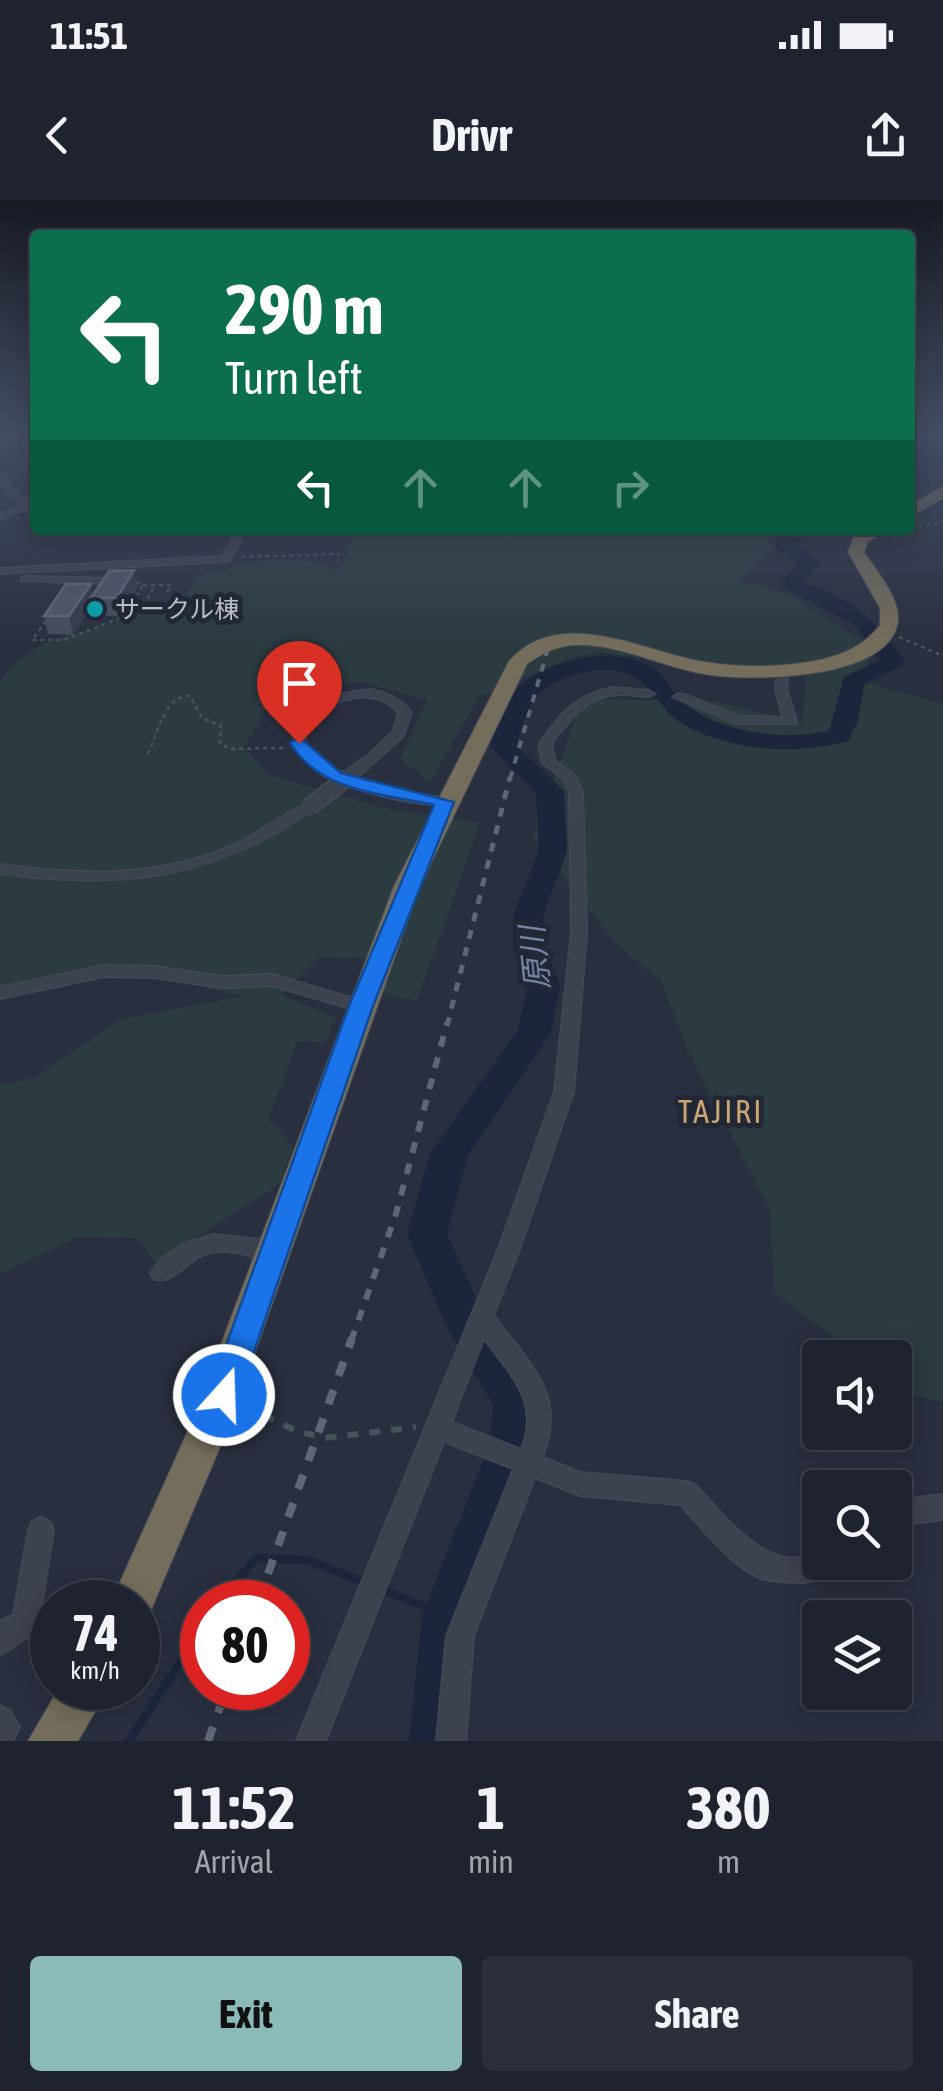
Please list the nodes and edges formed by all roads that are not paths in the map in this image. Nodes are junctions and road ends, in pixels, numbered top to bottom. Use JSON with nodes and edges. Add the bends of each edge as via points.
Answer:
{"nodes":[{"id":1,"x":30,"y":505,"type":"edge"},
{"id":2,"x":0,"y":516,"type":"edge"},
{"id":3,"x":234,"y":535,"type":"edge"},
{"id":4,"x":869,"y":535,"type":"edge"},
{"id":5,"x":0,"y":571,"type":"edge"},
{"id":6,"x":0,"y":579,"type":"edge"},
{"id":7,"x":73,"y":580,"type":"junction"},
{"id":8,"x":139,"y":583,"type":"road end"},
{"id":9,"x":58,"y":602,"type":"edge"},
{"id":10,"x":783,"y":672,"type":"junction"},
{"id":11,"x":649,"y":694,"type":"dead end"},
{"id":12,"x":679,"y":697,"type":"dead end"},
{"id":13,"x":444,"y":802,"type":"junction"},
{"id":14,"x":0,"y":869,"type":"edge"},
{"id":15,"x":0,"y":993,"type":"edge"},
{"id":16,"x":361,"y":1006,"type":"junction"},
{"id":17,"x":275,"y":1250,"type":"junction"},
{"id":18,"x":161,"y":1272,"type":"dead end"},
{"id":19,"x":481,"y":1316,"type":"junction"},
{"id":20,"x":436,"y":1426,"type":"junction"},
{"id":21,"x":527,"y":1465,"type":"junction"},
{"id":22,"x":943,"y":1507,"type":"edge"},
{"id":23,"x":912,"y":1511,"type":"edge"},
{"id":24,"x":41,"y":1530,"type":"dead end"},
{"id":25,"x":802,"y":1570,"type":"edge"},
{"id":26,"x":144,"y":1580,"type":"edge"},
{"id":27,"x":0,"y":1640,"type":"edge"},
{"id":28,"x":71,"y":1710,"type":"edge"},
{"id":29,"x":0,"y":1720,"type":"edge"},
{"id":30,"x":0,"y":1732,"type":"edge"},
{"id":31,"x":51,"y":1741,"type":"edge"},
{"id":32,"x":310,"y":1741,"type":"edge"},
{"id":33,"x":451,"y":1741,"type":"edge"}],
"edges":[{"from":1,"to":2,"type":"street"},
{"from":3,"to":5,"type":"street","via":[[226,559]]},
{"from":4,"to":10,"type":"highway","via":[[856,552],[889,608],[876,641]]},
{"from":6,"to":7,"type":"street"},
{"from":7,"to":8,"type":"street","via":[[104,587]]},
{"from":7,"to":9,"type":"street"},
{"from":10,"to":12,"type":"street","via":[[780,689],[790,722],[737,720]]},
{"from":10,"to":13,"type":"highway","via":[[703,668],[582,639],[532,648]]},
{"from":11,"to":19,"type":"street","via":[[618,688],[592,693],[569,710],[545,744],[550,763],[576,792],[576,998],[564,1092]]},
{"from":13,"to":14,"type":"street","bridge":true,"via":[[335,777],[310,760],[298,731],[303,716],[353,694],[399,703],[404,725],[367,762],[309,807],[258,841],[166,871],[78,878]]},
{"from":13,"to":16,"type":"highway"},
{"from":15,"to":16,"type":"street","via":[[104,971],[136,971],[222,982],[272,980]]},
{"from":16,"to":17,"type":"highway"},
{"from":17,"to":18,"type":"street","via":[[215,1240],[194,1246]]},
{"from":17,"to":26,"type":"highway","via":[[224,1395]]},
{"from":19,"to":20,"type":"street"},
{"from":19,"to":21,"type":"street","via":[[537,1394],[541,1430]]},
{"from":20,"to":21,"type":"street"},
{"from":20,"to":32,"type":"street"},
{"from":21,"to":25,"type":"street","via":[[580,1484],[686,1493],[766,1566]]},
{"from":21,"to":33,"type":"street","via":[[460,1636]]},
{"from":22,"to":23,"type":"street"},
{"from":24,"to":27,"type":"street","via":[[26,1624]]},
{"from":28,"to":31,"type":"highway"},
{"from":29,"to":30,"type":"street"}]}
